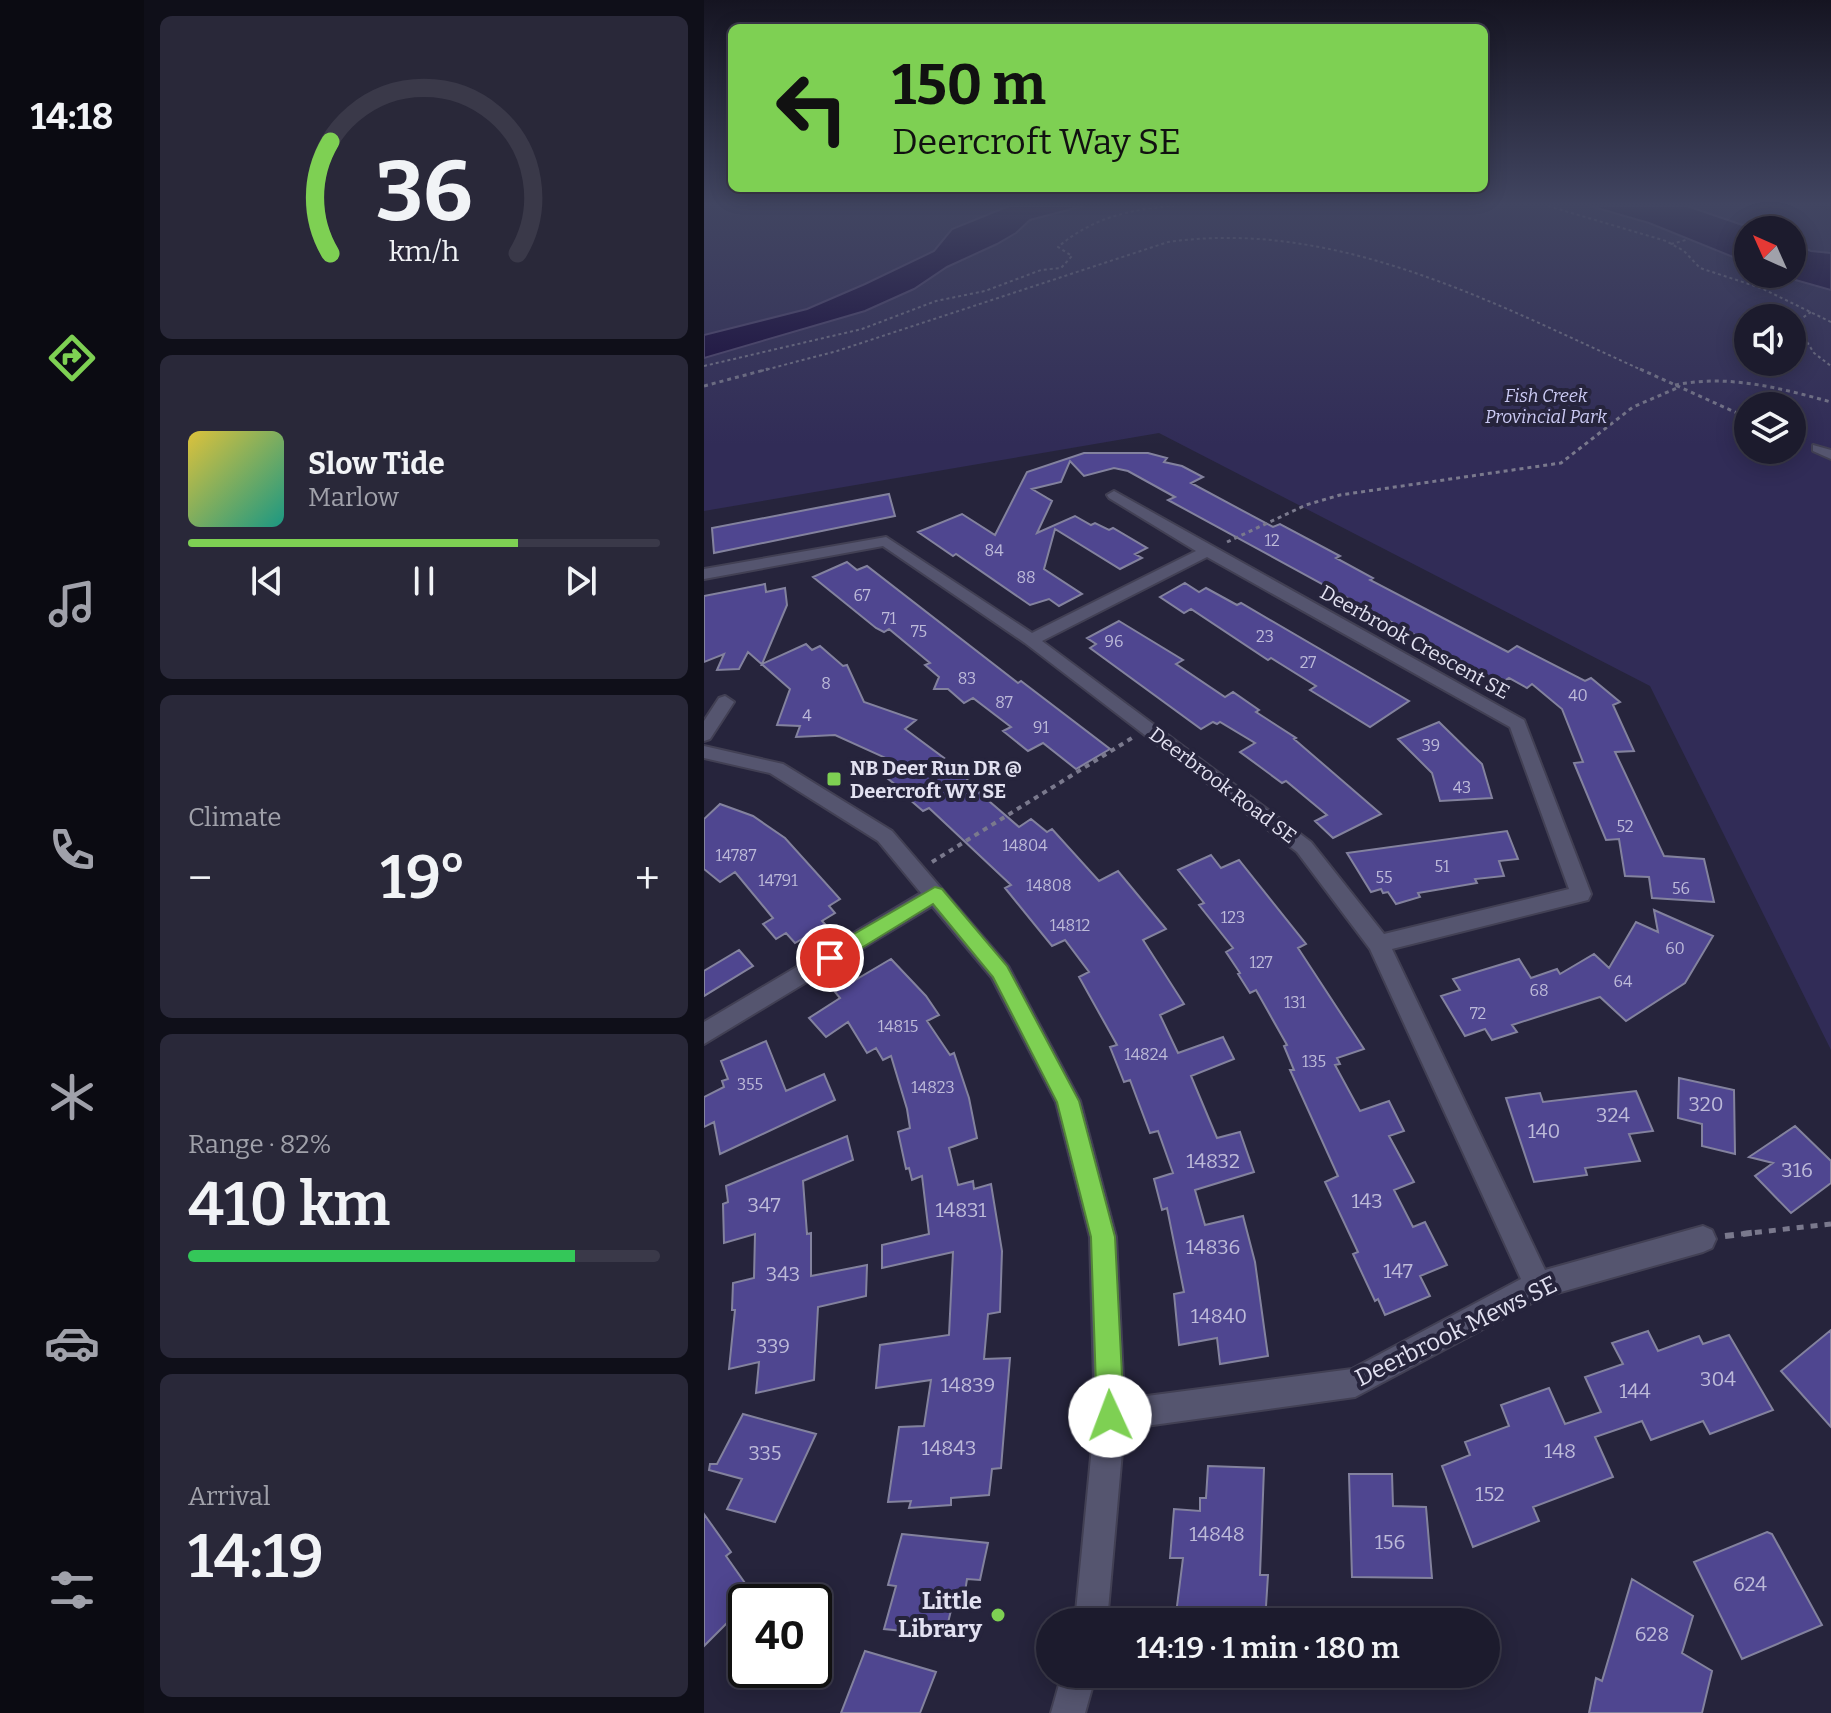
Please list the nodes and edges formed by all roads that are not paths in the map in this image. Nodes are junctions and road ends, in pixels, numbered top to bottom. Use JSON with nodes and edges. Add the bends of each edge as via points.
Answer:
{"nodes":[{"id":1,"x":1114,"y":495,"type":"dead end"},
{"id":2,"x":1207,"y":551,"type":"junction"},
{"id":3,"x":704,"y":574,"type":"edge"},
{"id":4,"x":1031,"y":640,"type":"junction"},
{"id":5,"x":725,"y":702,"type":"dead end"},
{"id":6,"x":704,"y":735,"type":"edge"},
{"id":7,"x":704,"y":752,"type":"edge"},
{"id":8,"x":935,"y":894,"type":"junction"},
{"id":9,"x":1379,"y":944,"type":"junction"},
{"id":10,"x":704,"y":1034,"type":"edge"},
{"id":11,"x":1703,"y":1239,"type":"road end"},
{"id":12,"x":1538,"y":1285,"type":"junction"},
{"id":13,"x":1110,"y":1416,"type":"junction"},
{"id":14,"x":1092,"y":1608,"type":"edge"},
{"id":15,"x":1075,"y":1688,"type":"edge"},
{"id":16,"x":1068,"y":1713,"type":"edge"}],
"edges":[{"from":1,"to":2,"type":"street"},
{"from":2,"to":4,"type":"street"},
{"from":2,"to":9,"type":"street","name":"Deerbrook Crescent SE","via":[[1518,724],[1581,894]]},
{"from":3,"to":4,"type":"street","name":"Deerbrook Road SE","via":[[886,541]]},
{"from":4,"to":9,"type":"street","name":"Deerbrook Road SE","via":[[1304,847]]},
{"from":5,"to":6,"type":"street"},
{"from":7,"to":8,"type":"street","via":[[776,768],[885,836]]},
{"from":8,"to":10,"type":"street"},
{"from":8,"to":13,"type":"street","via":[[1000,972],[1068,1101],[1103,1237]]},
{"from":9,"to":12,"type":"street","name":"Deerbrook Road SE"},
{"from":11,"to":12,"type":"street","name":"Deerbrook Mews SE"},
{"from":12,"to":13,"type":"street","name":"Deerbrook Mews SE","via":[[1355,1383]]},
{"from":13,"to":14,"type":"street"},
{"from":15,"to":16,"type":"street"}]}
